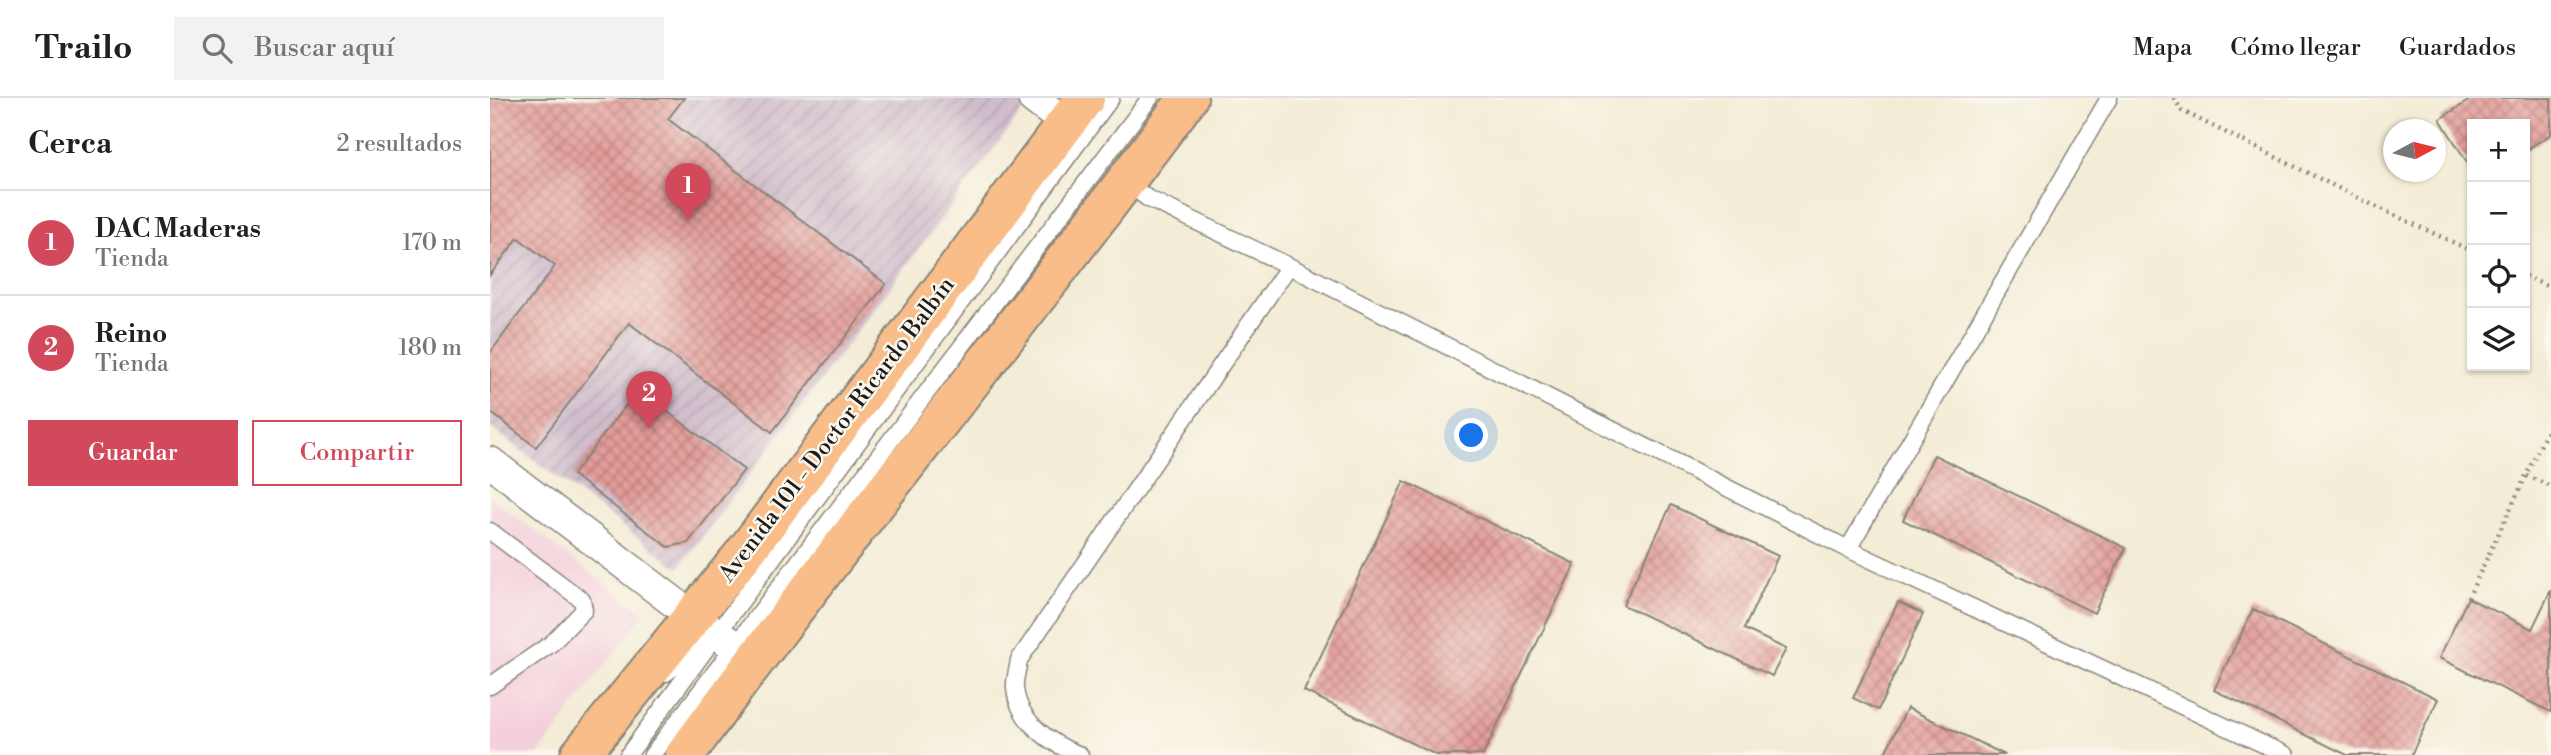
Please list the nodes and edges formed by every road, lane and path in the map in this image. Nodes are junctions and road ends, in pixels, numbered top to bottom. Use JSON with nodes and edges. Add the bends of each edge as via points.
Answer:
{"nodes":[{"id":1,"x":1033,"y":98,"type":"edge"},
{"id":2,"x":1111,"y":98,"type":"edge"},
{"id":3,"x":1150,"y":98,"type":"edge"},
{"id":4,"x":1188,"y":98,"type":"edge"},
{"id":5,"x":2109,"y":98,"type":"edge"},
{"id":6,"x":2174,"y":98,"type":"edge"},
{"id":7,"x":1076,"y":110,"type":"edge"},
{"id":8,"x":1126,"y":182,"type":"junction"},
{"id":9,"x":2467,"y":249,"type":"edge"},
{"id":10,"x":1289,"y":266,"type":"junction"},
{"id":11,"x":2530,"y":278,"type":"edge"},
{"id":12,"x":2551,"y":288,"type":"edge"},
{"id":13,"x":2551,"y":423,"type":"edge"},
{"id":14,"x":490,"y":462,"type":"edge"},
{"id":15,"x":2527,"y":476,"type":"junction"},
{"id":16,"x":2551,"y":486,"type":"edge"},
{"id":17,"x":490,"y":531,"type":"edge"},
{"id":18,"x":1848,"y":549,"type":"junction"},
{"id":19,"x":2468,"y":598,"type":"dead end"},
{"id":20,"x":725,"y":638,"type":"junction"},
{"id":21,"x":490,"y":686,"type":"edge"},
{"id":22,"x":626,"y":724,"type":"dead end"},
{"id":23,"x":580,"y":755,"type":"edge"},
{"id":24,"x":628,"y":755,"type":"edge"},
{"id":25,"x":652,"y":755,"type":"edge"},
{"id":26,"x":685,"y":755,"type":"edge"},
{"id":27,"x":1080,"y":755,"type":"edge"},
{"id":28,"x":2286,"y":755,"type":"edge"}],
"edges":[{"from":1,"to":7,"type":"street"},
{"from":2,"to":20,"type":"lane"},
{"from":3,"to":20,"type":"lane"},
{"from":4,"to":8,"type":"main road","name":"Avenida 101 - Doctor Ricardo Balbín"},
{"from":5,"to":18,"type":"lane"},
{"from":6,"to":9,"type":"path","via":[[2182,111]]},
{"from":7,"to":20,"type":"main road","name":"Avenida 101 - Doctor Ricardo Balbín","via":[[743,555]]},
{"from":8,"to":10,"type":"lane","via":[[1147,198]]},
{"from":8,"to":20,"type":"main road","name":"Avenida 101 - Doctor Ricardo Balbín"},
{"from":10,"to":18,"type":"lane"},
{"from":10,"to":27,"type":"lane","via":[[1019,660],[1015,685],[1019,708],[1059,747]]},
{"from":11,"to":12,"type":"path"},
{"from":13,"to":15,"type":"path"},
{"from":14,"to":20,"type":"street"},
{"from":15,"to":16,"type":"path"},
{"from":15,"to":19,"type":"path"},
{"from":17,"to":21,"type":"lane","via":[[585,606],[552,643]]},
{"from":18,"to":28,"type":"lane"},
{"from":20,"to":22,"type":"lane","via":[[664,674]]},
{"from":20,"to":23,"type":"main road","name":"Avenida 101 - Doctor Ricardo Balbín"},
{"from":20,"to":24,"type":"lane"},
{"from":20,"to":25,"type":"lane"},
{"from":20,"to":26,"type":"main road","name":"Avenida 101 - Doctor Ricardo Balbín"}]}
